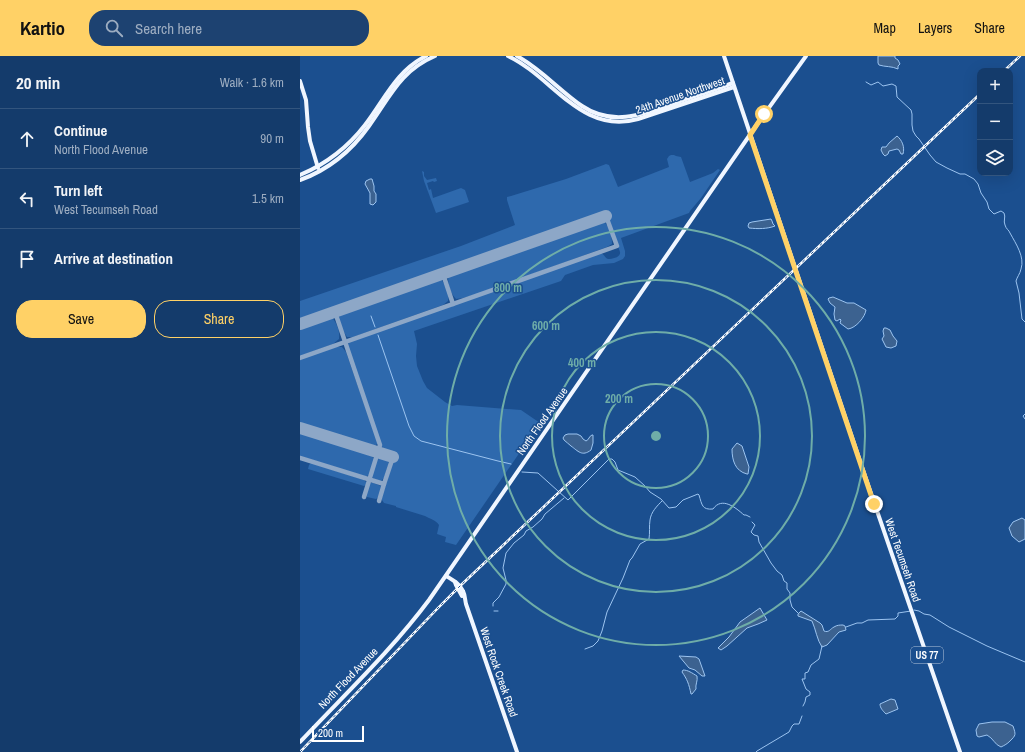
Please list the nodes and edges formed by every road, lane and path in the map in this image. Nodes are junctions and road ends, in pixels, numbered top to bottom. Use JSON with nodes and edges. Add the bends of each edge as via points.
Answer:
{"nodes":[{"id":1,"x":426,"y":56,"type":"edge"},
{"id":2,"x":435,"y":56,"type":"edge"},
{"id":3,"x":508,"y":56,"type":"edge"},
{"id":4,"x":517,"y":56,"type":"edge"},
{"id":5,"x":724,"y":56,"type":"edge"},
{"id":6,"x":806,"y":56,"type":"edge"},
{"id":7,"x":542,"y":79,"type":"junction"},
{"id":8,"x":300,"y":80,"type":"edge"},
{"id":9,"x":554,"y":82,"type":"junction"},
{"id":10,"x":734,"y":85,"type":"junction"},
{"id":11,"x":746,"y":121,"type":"junction"},
{"id":12,"x":758,"y":123,"type":"junction"},
{"id":13,"x":750,"y":135,"type":"junction"},
{"id":14,"x":754,"y":144,"type":"junction"},
{"id":15,"x":743,"y":145,"type":"junction"},
{"id":16,"x":336,"y":154,"type":"junction"},
{"id":17,"x":331,"y":164,"type":"junction"},
{"id":18,"x":319,"y":169,"type":"junction"},
{"id":19,"x":300,"y":175,"type":"edge"},
{"id":20,"x":300,"y":180,"type":"edge"},
{"id":21,"x":446,"y":576,"type":"junction"},
{"id":22,"x":300,"y":742,"type":"edge"},
{"id":23,"x":517,"y":752,"type":"edge"},
{"id":24,"x":960,"y":752,"type":"edge"}],
"edges":[{"from":1,"to":16,"type":"main road","via":[[399,76],[361,130]]},
{"from":2,"to":17,"type":"main road","via":[[421,63],[400,80],[362,134]]},
{"from":3,"to":7,"type":"main road","name":"24th Avenue Northwest","via":[[521,62]]},
{"from":4,"to":9,"type":"main road","name":"24th Avenue Northwest"},
{"from":5,"to":10,"type":"main road","name":"West Tecumseh Road"},
{"from":6,"to":12,"type":"main road","name":"North Flood Avenue"},
{"from":7,"to":9,"type":"main road"},
{"from":7,"to":10,"type":"main road","name":"24th Avenue Northwest","via":[[582,112],[597,119],[618,122],[638,119]]},
{"from":8,"to":18,"type":"main road","via":[[306,100],[310,144]]},
{"from":9,"to":10,"type":"main road","name":"24th Avenue Northwest","via":[[584,107],[609,117],[628,117],[645,113]]},
{"from":10,"to":11,"type":"main road","name":"West Tecumseh Road"},
{"from":11,"to":12,"type":"main road","via":[[751,125]]},
{"from":11,"to":13,"type":"main road","name":"West Tecumseh Road"},
{"from":12,"to":13,"type":"main road","name":"North Flood Avenue"},
{"from":13,"to":14,"type":"main road","name":"West Tecumseh Road","number":"US 77"},
{"from":13,"to":15,"type":"main road","name":"North Flood Avenue"},
{"from":14,"to":15,"type":"main road"},
{"from":14,"to":24,"type":"main road","name":"West Tecumseh Road","number":"US 77"},
{"from":15,"to":21,"type":"main road","name":"North Flood Avenue"},
{"from":16,"to":17,"type":"main road"},
{"from":16,"to":18,"type":"main road"},
{"from":17,"to":18,"type":"main road"},
{"from":18,"to":19,"type":"main road"},
{"from":18,"to":20,"type":"main road"},
{"from":21,"to":22,"type":"main road","name":"North Flood Avenue","via":[[408,627]]},
{"from":21,"to":23,"type":"main road","name":"West Rock Creek Road","via":[[458,583],[464,594]]}]}
